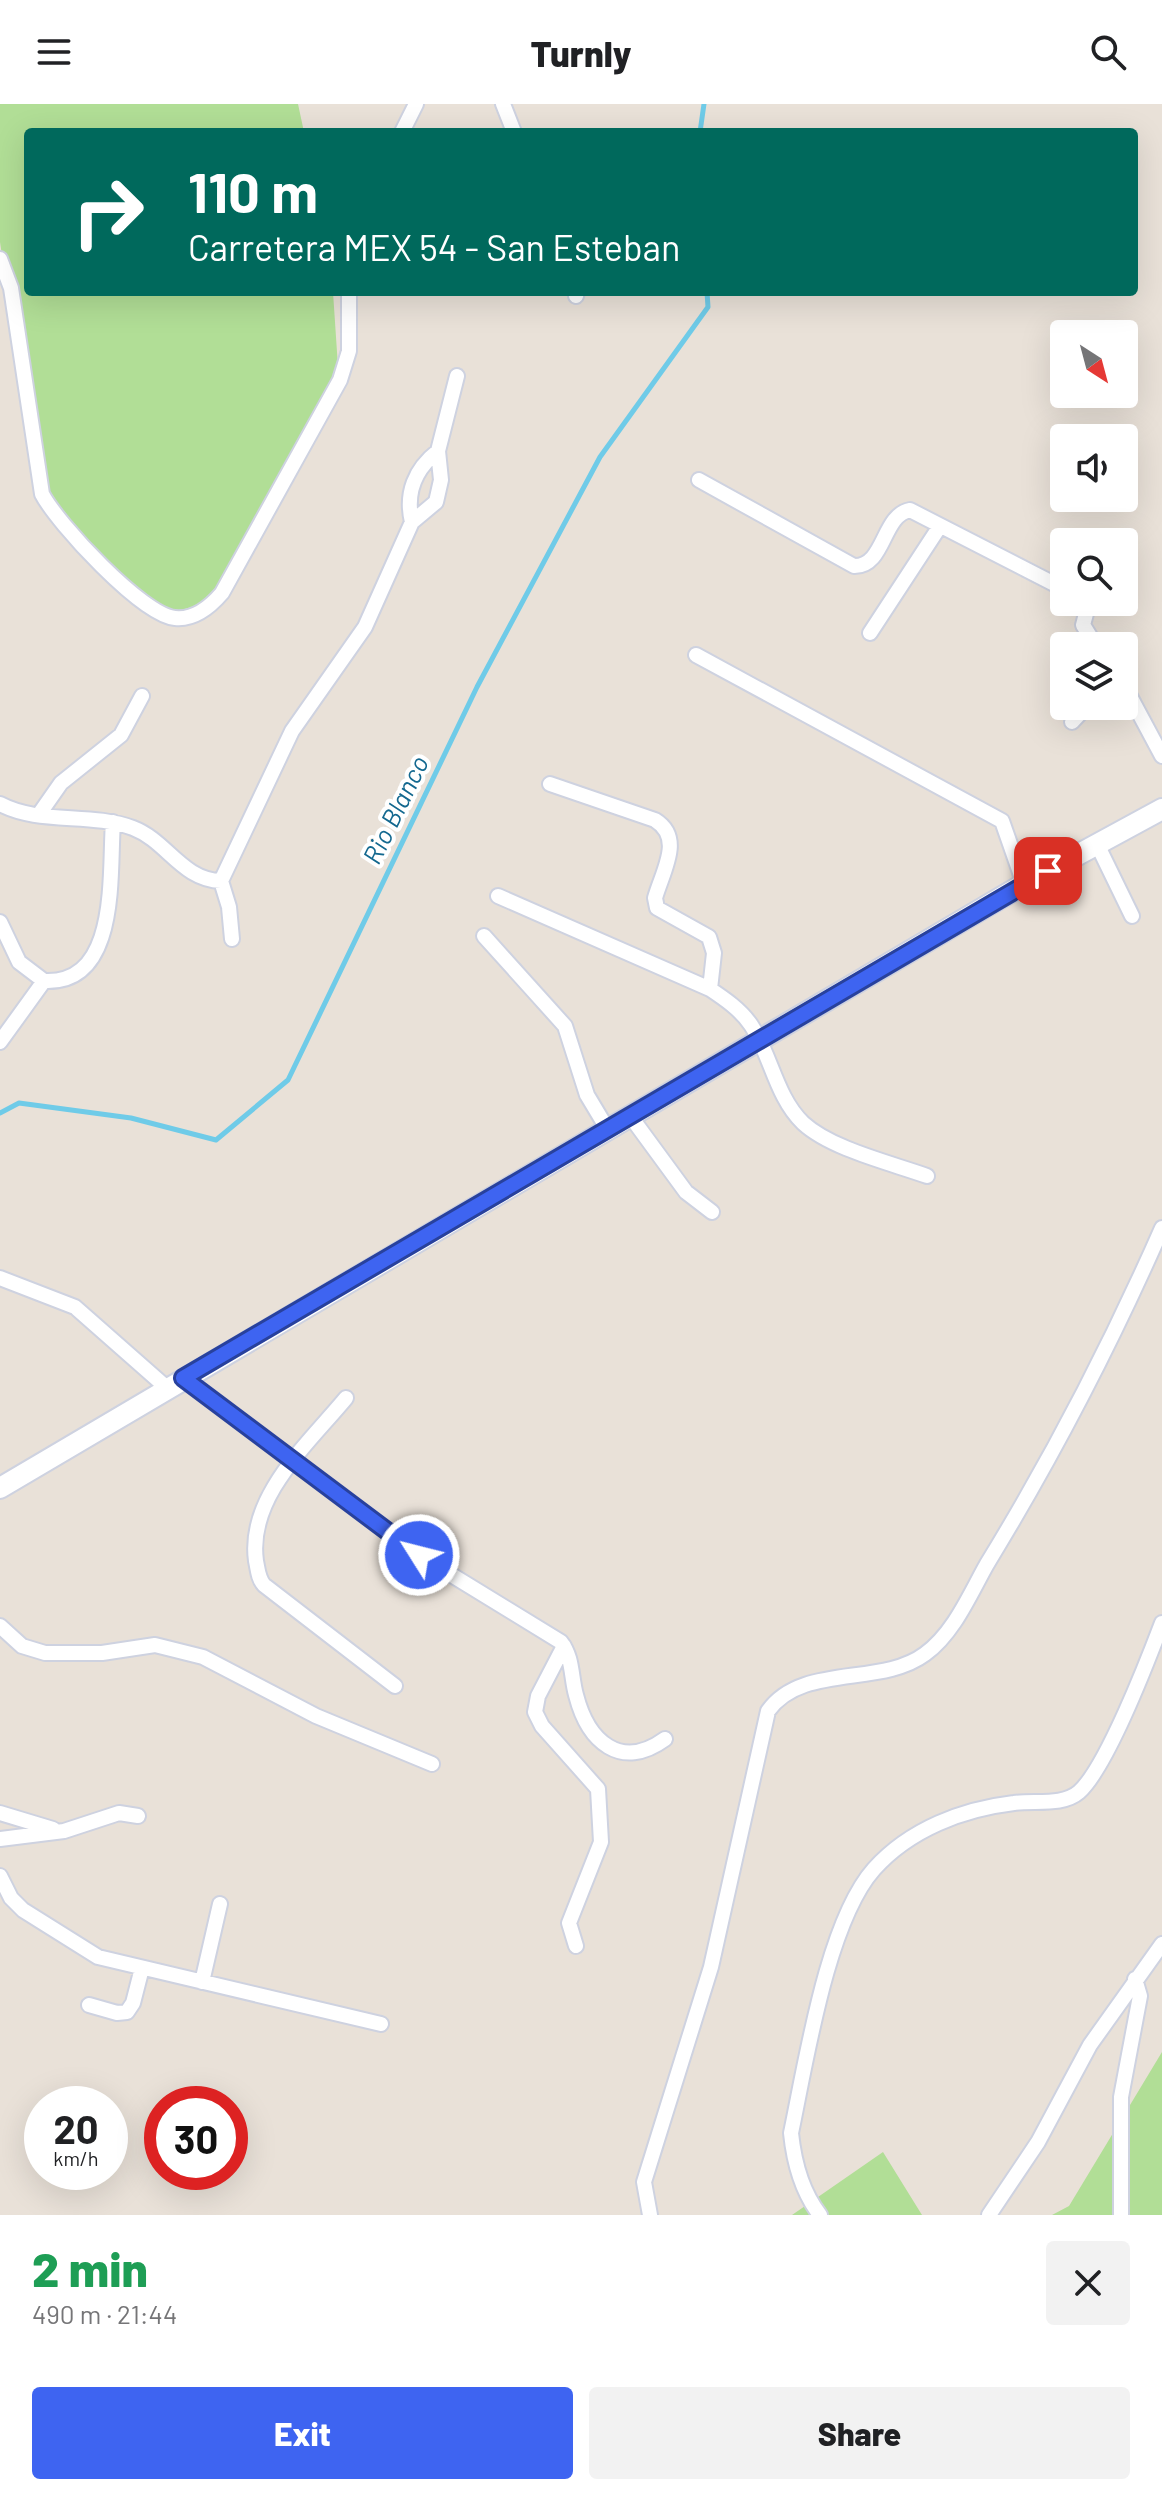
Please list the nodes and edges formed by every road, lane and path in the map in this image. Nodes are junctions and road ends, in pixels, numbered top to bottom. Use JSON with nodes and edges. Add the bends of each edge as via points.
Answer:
{"nodes":[{"id":1,"x":416,"y":104,"type":"edge"},
{"id":2,"x":503,"y":104,"type":"edge"},
{"id":3,"x":404,"y":128,"type":"edge"},
{"id":4,"x":512,"y":128,"type":"edge"},
{"id":5,"x":0,"y":259,"type":"edge"},
{"id":6,"x":4,"y":274,"type":"edge"},
{"id":7,"x":349,"y":296,"type":"edge"},
{"id":8,"x":457,"y":376,"type":"dead end"},
{"id":9,"x":438,"y":451,"type":"junction"},
{"id":10,"x":699,"y":480,"type":"dead end"},
{"id":11,"x":412,"y":522,"type":"junction"},
{"id":12,"x":940,"y":526,"type":"junction"},
{"id":13,"x":1050,"y":582,"type":"edge"},
{"id":14,"x":870,"y":633,"type":"dead end"},
{"id":15,"x":696,"y":655,"type":"dead end"},
{"id":16,"x":142,"y":696,"type":"dead end"},
{"id":17,"x":1138,"y":711,"type":"edge"},
{"id":18,"x":1162,"y":756,"type":"edge"},
{"id":19,"x":550,"y":784,"type":"dead end"},
{"id":20,"x":0,"y":804,"type":"edge"},
{"id":21,"x":1162,"y":809,"type":"edge"},
{"id":22,"x":40,"y":813,"type":"junction"},
{"id":23,"x":113,"y":822,"type":"junction"},
{"id":24,"x":1097,"y":844,"type":"junction"},
{"id":25,"x":221,"y":881,"type":"junction"},
{"id":26,"x":1024,"y":884,"type":"junction"},
{"id":27,"x":498,"y":896,"type":"dead end"},
{"id":28,"x":1132,"y":916,"type":"dead end"},
{"id":29,"x":0,"y":922,"type":"edge"},
{"id":30,"x":484,"y":936,"type":"dead end"},
{"id":31,"x":232,"y":939,"type":"dead end"},
{"id":32,"x":44,"y":981,"type":"junction"},
{"id":33,"x":710,"y":989,"type":"junction"},
{"id":34,"x":0,"y":1042,"type":"edge"},
{"id":35,"x":760,"y":1042,"type":"junction"},
{"id":36,"x":631,"y":1117,"type":"junction"},
{"id":37,"x":608,"y":1130,"type":"junction"},
{"id":38,"x":927,"y":1176,"type":"dead end"},
{"id":39,"x":712,"y":1212,"type":"dead end"},
{"id":40,"x":1162,"y":1228,"type":"edge"},
{"id":41,"x":0,"y":1278,"type":"edge"},
{"id":42,"x":175,"y":1383,"type":"junction"},
{"id":43,"x":346,"y":1398,"type":"dead end"},
{"id":44,"x":293,"y":1461,"type":"junction"},
{"id":45,"x":0,"y":1488,"type":"edge"},
{"id":46,"x":1162,"y":1623,"type":"edge"},
{"id":47,"x":0,"y":1626,"type":"edge"},
{"id":48,"x":564,"y":1646,"type":"junction"},
{"id":49,"x":395,"y":1686,"type":"dead end"},
{"id":50,"x":665,"y":1739,"type":"dead end"},
{"id":51,"x":432,"y":1764,"type":"dead end"},
{"id":52,"x":0,"y":1813,"type":"edge"},
{"id":53,"x":138,"y":1816,"type":"dead end"},
{"id":54,"x":58,"y":1831,"type":"junction"},
{"id":55,"x":0,"y":1839,"type":"edge"},
{"id":56,"x":0,"y":1876,"type":"edge"},
{"id":57,"x":220,"y":1904,"type":"dead end"},
{"id":58,"x":1162,"y":1944,"type":"edge"},
{"id":59,"x":576,"y":1946,"type":"dead end"},
{"id":60,"x":142,"y":1968,"type":"junction"},
{"id":61,"x":1135,"y":1979,"type":"junction"},
{"id":62,"x":202,"y":1982,"type":"junction"},
{"id":63,"x":89,"y":2005,"type":"dead end"},
{"id":64,"x":381,"y":2024,"type":"dead end"},
{"id":65,"x":650,"y":2215,"type":"edge"},
{"id":66,"x":820,"y":2215,"type":"edge"},
{"id":67,"x":989,"y":2215,"type":"edge"},
{"id":68,"x":1121,"y":2215,"type":"edge"}],
"edges":[{"from":1,"to":3,"type":"street"},
{"from":2,"to":4,"type":"street"},
{"from":5,"to":6,"type":"street"},
{"from":6,"to":7,"type":"street","via":[[42,494],[61,522],[136,595],[174,618],[200,612],[222,593],[334,393],[349,351]]},
{"from":8,"to":9,"type":"street"},
{"from":9,"to":11,"type":"street","via":[[424,463],[412,486]]},
{"from":9,"to":11,"type":"street","via":[[437,498]]},
{"from":10,"to":12,"type":"street","via":[[854,566],[872,559],[900,513],[914,512]]},
{"from":11,"to":25,"type":"street","via":[[365,627],[292,731]]},
{"from":12,"to":13,"type":"street"},
{"from":12,"to":14,"type":"street"},
{"from":15,"to":26,"type":"street","via":[[1000,820]]},
{"from":16,"to":22,"type":"street","via":[[121,735],[61,783]]},
{"from":17,"to":18,"type":"street"},
{"from":19,"to":33,"type":"street","via":[[668,828],[672,839],[655,898],[657,908],[709,937],[714,953]]},
{"from":20,"to":22,"type":"street","via":[[21,813]]},
{"from":21,"to":24,"type":"street"},
{"from":22,"to":23,"type":"street"},
{"from":23,"to":25,"type":"street","via":[[150,836],[192,874]]},
{"from":23,"to":32,"type":"street","via":[[99,951],[67,979]]},
{"from":24,"to":26,"type":"street"},
{"from":24,"to":28,"type":"street"},
{"from":25,"to":31,"type":"street"},
{"from":26,"to":35,"type":"street"},
{"from":27,"to":33,"type":"street"},
{"from":29,"to":32,"type":"street","via":[[19,962]]},
{"from":30,"to":37,"type":"street","via":[[565,1026],[587,1095]]},
{"from":32,"to":34,"type":"street"},
{"from":33,"to":35,"type":"street","via":[[747,1019]]},
{"from":35,"to":36,"type":"street"},
{"from":35,"to":38,"type":"street","via":[[802,1122],[842,1145]]},
{"from":36,"to":37,"type":"street"},
{"from":36,"to":39,"type":"street","via":[[686,1192]]},
{"from":37,"to":42,"type":"street"},
{"from":40,"to":65,"type":"street","via":[[1047,1462],[948,1630],[926,1653],[906,1664],[822,1681],[783,1697],[768,1711],[711,1967],[644,2182]]},
{"from":41,"to":42,"type":"street","via":[[75,1307]]},
{"from":42,"to":44,"type":"street"},
{"from":42,"to":45,"type":"street"},
{"from":43,"to":44,"type":"street"},
{"from":44,"to":48,"type":"street","via":[[419,1555]]},
{"from":44,"to":49,"type":"street","via":[[256,1524],[260,1581]]},
{"from":46,"to":66,"type":"street","via":[[1116,1730],[1079,1791],[1061,1800],[987,1807],[934,1826],[892,1851],[862,1885],[837,1936],[791,2133],[806,2194]]},
{"from":47,"to":51,"type":"street","via":[[22,1646],[45,1653],[102,1653],[155,1645],[203,1657],[316,1716]]},
{"from":48,"to":50,"type":"street","via":[[581,1709],[607,1747],[630,1755]]},
{"from":48,"to":59,"type":"street","via":[[535,1712],[598,1789],[601,1842],[569,1923]]},
{"from":52,"to":54,"type":"street"},
{"from":53,"to":54,"type":"street","via":[[119,1813]]},
{"from":54,"to":55,"type":"street"},
{"from":56,"to":60,"type":"street","via":[[23,1910],[98,1957]]},
{"from":57,"to":62,"type":"street"},
{"from":58,"to":61,"type":"street"},
{"from":60,"to":62,"type":"street"},
{"from":60,"to":63,"type":"street","via":[[127,2012]]},
{"from":61,"to":67,"type":"street"},
{"from":61,"to":68,"type":"street","via":[[1140,1996],[1120,2118]]},
{"from":62,"to":64,"type":"street"}]}
